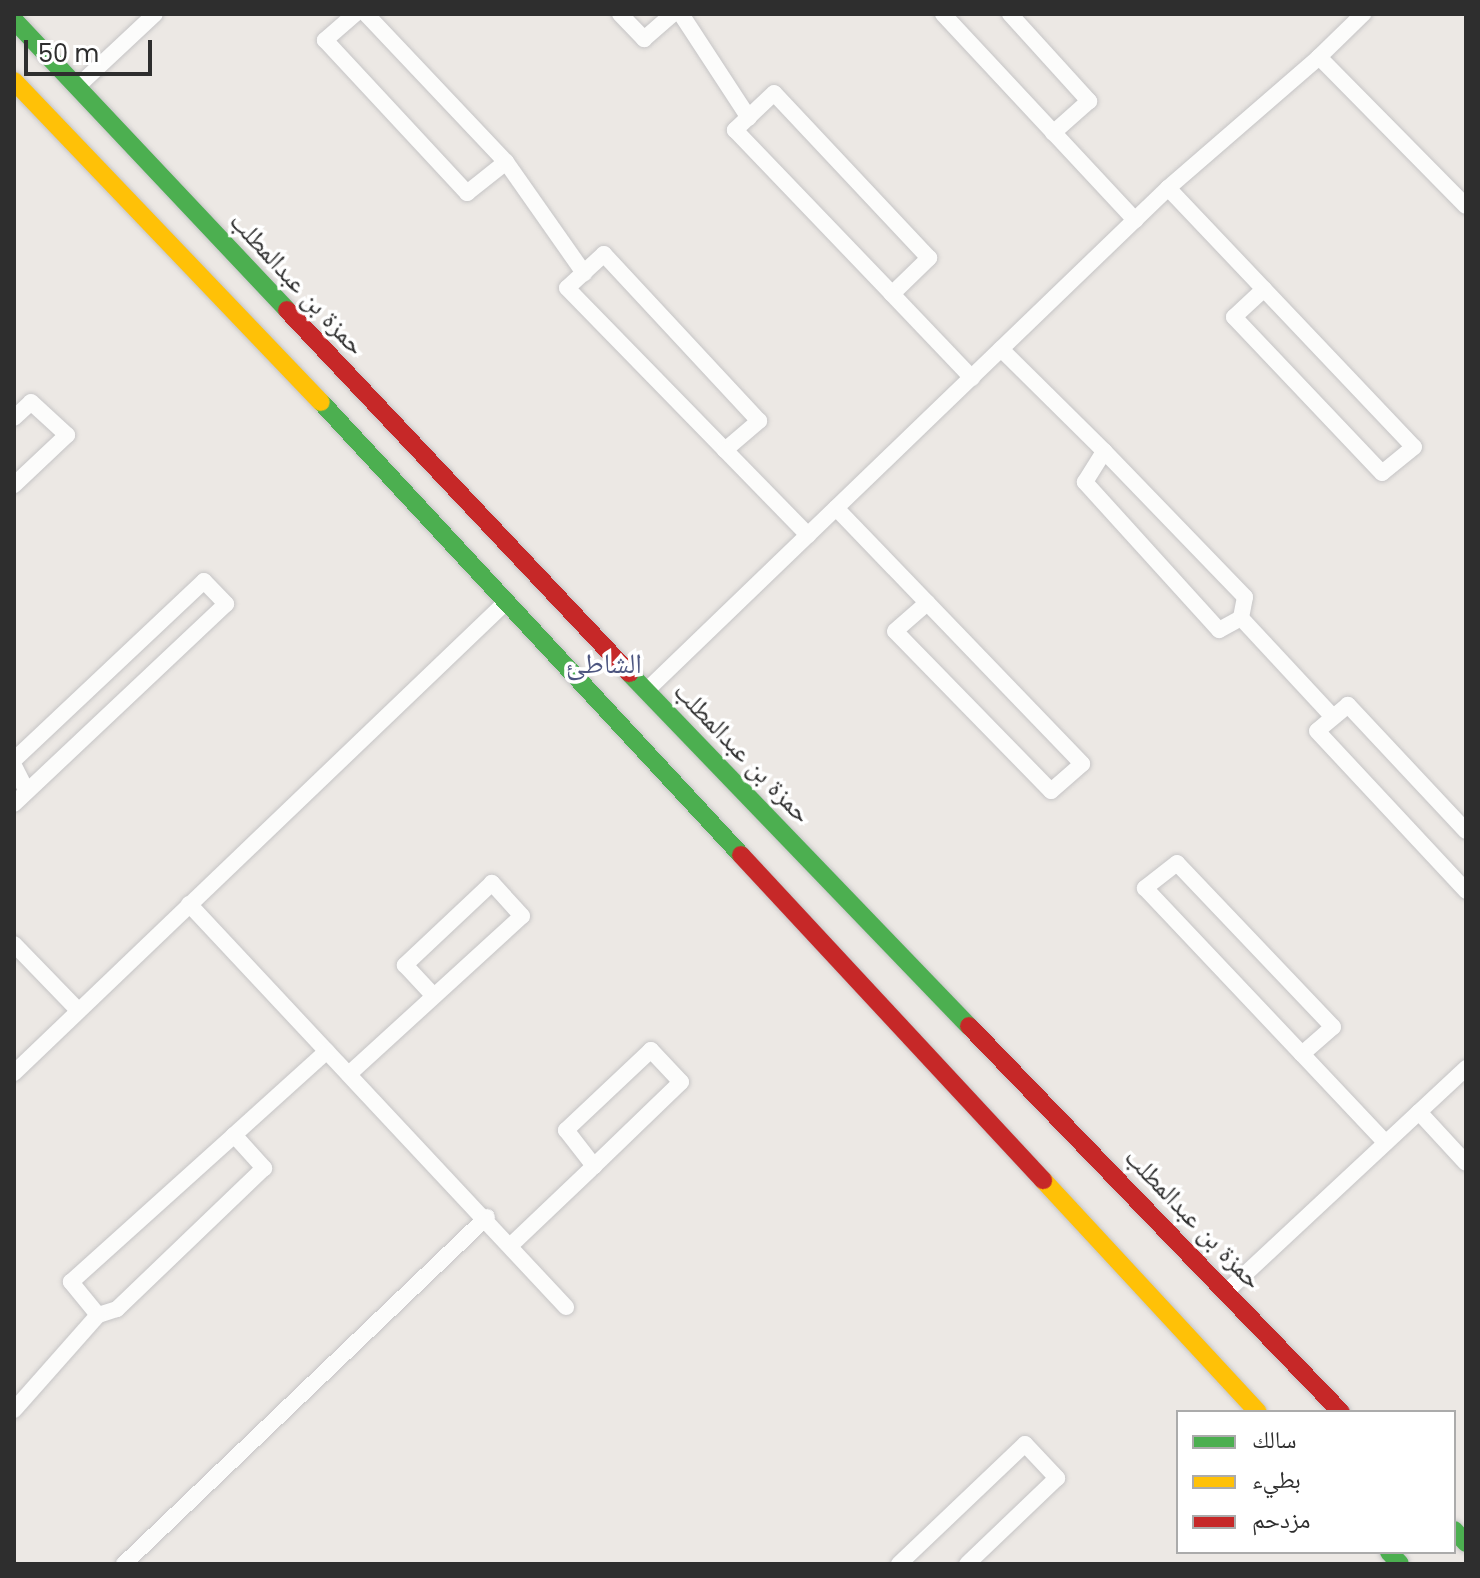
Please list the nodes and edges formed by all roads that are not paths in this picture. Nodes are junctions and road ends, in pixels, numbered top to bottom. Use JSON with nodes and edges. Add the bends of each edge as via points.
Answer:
{"nodes":[{"id":1,"x":155,"y":14,"type":"edge"},
{"id":2,"x":355,"y":14,"type":"edge"},
{"id":3,"x":366,"y":14,"type":"edge"},
{"id":4,"x":620,"y":14,"type":"edge"},
{"id":5,"x":673,"y":14,"type":"edge"},
{"id":6,"x":681,"y":14,"type":"edge"},
{"id":7,"x":943,"y":14,"type":"edge"},
{"id":8,"x":1010,"y":14,"type":"edge"},
{"id":9,"x":1363,"y":14,"type":"edge"},
{"id":10,"x":14,"y":20,"type":"edge"},
{"id":11,"x":1319,"y":57,"type":"junction"},
{"id":12,"x":14,"y":81,"type":"edge"},
{"id":13,"x":78,"y":86,"type":"junction"},
{"id":14,"x":749,"y":118,"type":"junction"},
{"id":15,"x":1053,"y":133,"type":"junction"},
{"id":16,"x":506,"y":162,"type":"junction"},
{"id":17,"x":1168,"y":188,"type":"junction"},
{"id":18,"x":1466,"y":206,"type":"edge"},
{"id":19,"x":1135,"y":220,"type":"junction"},
{"id":20,"x":584,"y":273,"type":"junction"},
{"id":21,"x":1264,"y":289,"type":"junction"},
{"id":22,"x":892,"y":294,"type":"junction"},
{"id":23,"x":283,"y":307,"type":"junction"},
{"id":24,"x":247,"y":322,"type":"junction"},
{"id":25,"x":1001,"y":349,"type":"junction"},
{"id":26,"x":343,"y":373,"type":"junction"},
{"id":27,"x":972,"y":378,"type":"junction"},
{"id":28,"x":310,"y":389,"type":"junction"},
{"id":29,"x":14,"y":418,"type":"edge"},
{"id":30,"x":725,"y":450,"type":"junction"},
{"id":31,"x":1104,"y":451,"type":"junction"},
{"id":32,"x":14,"y":485,"type":"edge"},
{"id":33,"x":836,"y":508,"type":"junction"},
{"id":34,"x":808,"y":535,"type":"junction"},
{"id":35,"x":505,"y":603,"type":"junction"},
{"id":36,"x":927,"y":603,"type":"junction"},
{"id":37,"x":1241,"y":618,"type":"junction"},
{"id":38,"x":646,"y":691,"type":"junction"},
{"id":39,"x":1333,"y":717,"type":"junction"},
{"id":40,"x":14,"y":760,"type":"edge"},
{"id":41,"x":14,"y":766,"type":"edge"},
{"id":42,"x":27,"y":791,"type":"junction"},
{"id":43,"x":14,"y":804,"type":"edge"},
{"id":44,"x":1466,"y":831,"type":"edge"},
{"id":45,"x":1466,"y":891,"type":"edge"},
{"id":46,"x":189,"y":904,"type":"junction"},
{"id":47,"x":14,"y":944,"type":"edge"},
{"id":48,"x":434,"y":996,"type":"junction"},
{"id":49,"x":78,"y":1010,"type":"junction"},
{"id":50,"x":327,"y":1051,"type":"junction"},
{"id":51,"x":1302,"y":1054,"type":"junction"},
{"id":52,"x":1466,"y":1068,"type":"edge"},
{"id":53,"x":14,"y":1073,"type":"edge"},
{"id":54,"x":349,"y":1074,"type":"junction"},
{"id":55,"x":1419,"y":1112,"type":"junction"},
{"id":56,"x":234,"y":1135,"type":"junction"},
{"id":57,"x":1386,"y":1143,"type":"junction"},
{"id":58,"x":1466,"y":1163,"type":"edge"},
{"id":59,"x":594,"y":1166,"type":"junction"},
{"id":60,"x":487,"y":1217,"type":"junction"},
{"id":61,"x":510,"y":1246,"type":"junction"},
{"id":62,"x":1227,"y":1291,"type":"junction"},
{"id":63,"x":566,"y":1307,"type":"dead end"},
{"id":64,"x":98,"y":1315,"type":"junction"},
{"id":65,"x":14,"y":1410,"type":"edge"},
{"id":66,"x":1256,"y":1410,"type":"edge"},
{"id":67,"x":1339,"y":1410,"type":"edge"},
{"id":68,"x":124,"y":1564,"type":"edge"},
{"id":69,"x":899,"y":1564,"type":"edge"},
{"id":70,"x":967,"y":1564,"type":"edge"}],
"edges":[{"from":1,"to":13,"type":"street"},
{"from":2,"to":16,"type":"street","via":[[325,40],[467,193]]},
{"from":3,"to":16,"type":"street"},
{"from":4,"to":5,"type":"street","via":[[644,39]]},
{"from":6,"to":14,"type":"street"},
{"from":7,"to":15,"type":"street"},
{"from":8,"to":15,"type":"street","via":[[1089,101]]},
{"from":9,"to":11,"type":"street"},
{"from":10,"to":13,"type":"street","name":"حمزة بن عبدالمطلب"},
{"from":11,"to":17,"type":"street"},
{"from":11,"to":18,"type":"street"},
{"from":12,"to":24,"type":"street"},
{"from":13,"to":23,"type":"street","name":"حمزة بن عبدالمطلب"},
{"from":14,"to":22,"type":"street","via":[[735,130]]},
{"from":14,"to":22,"type":"street","via":[[774,93],[929,258]]},
{"from":15,"to":19,"type":"street"},
{"from":16,"to":20,"type":"street"},
{"from":17,"to":19,"type":"street"},
{"from":17,"to":21,"type":"street"},
{"from":19,"to":25,"type":"street"},
{"from":20,"to":30,"type":"street","via":[[567,288]]},
{"from":20,"to":30,"type":"street","via":[[604,254],[759,421]]},
{"from":21,"to":21,"type":"street","via":[[1414,447],[1382,473],[1234,317]]},
{"from":22,"to":27,"type":"street"},
{"from":23,"to":24,"type":"street"},
{"from":23,"to":26,"type":"street","name":"حمزة بن عبدالمطلب"},
{"from":24,"to":28,"type":"street"},
{"from":25,"to":27,"type":"street"},
{"from":25,"to":31,"type":"street"},
{"from":26,"to":28,"type":"street"},
{"from":26,"to":38,"type":"street","name":"حمزة بن عبدالمطلب"},
{"from":27,"to":33,"type":"street"},
{"from":28,"to":35,"type":"street"},
{"from":29,"to":32,"type":"street","via":[[31,402],[67,435]]},
{"from":30,"to":34,"type":"street"},
{"from":31,"to":37,"type":"street","via":[[1245,597]]},
{"from":31,"to":37,"type":"street","via":[[1085,482],[1219,630]]},
{"from":33,"to":34,"type":"street"},
{"from":33,"to":36,"type":"street"},
{"from":34,"to":38,"type":"street"},
{"from":35,"to":46,"type":"street"},
{"from":35,"to":66,"type":"street"},
{"from":36,"to":36,"type":"street","via":[[1082,764],[1051,791],[895,631]]},
{"from":37,"to":39,"type":"street"},
{"from":38,"to":62,"type":"street","name":"حمزة بن عبدالمطلب"},
{"from":39,"to":44,"type":"street","via":[[1348,705]]},
{"from":39,"to":45,"type":"street","via":[[1317,731]]},
{"from":40,"to":42,"type":"street","via":[[204,581],[226,604]]},
{"from":41,"to":42,"type":"street"},
{"from":42,"to":43,"type":"street"},
{"from":46,"to":49,"type":"street"},
{"from":46,"to":50,"type":"street"},
{"from":47,"to":49,"type":"street"},
{"from":48,"to":48,"type":"street","via":[[522,916],[492,883],[405,965]]},
{"from":48,"to":54,"type":"street"},
{"from":49,"to":53,"type":"street"},
{"from":50,"to":54,"type":"street"},
{"from":50,"to":56,"type":"street"},
{"from":51,"to":51,"type":"street","via":[[1187,933],[1145,888],[1177,863],[1333,1027]]},
{"from":51,"to":57,"type":"street"},
{"from":52,"to":55,"type":"street"},
{"from":54,"to":60,"type":"street"},
{"from":55,"to":57,"type":"street"},
{"from":55,"to":58,"type":"street"},
{"from":56,"to":64,"type":"street","via":[[71,1282]]},
{"from":56,"to":64,"type":"street","via":[[264,1168],[117,1309]]},
{"from":57,"to":62,"type":"street"},
{"from":59,"to":59,"type":"street","via":[[681,1082],[651,1050],[566,1130]]},
{"from":59,"to":61,"type":"street"},
{"from":60,"to":61,"type":"street"},
{"from":60,"to":68,"type":"street"},
{"from":61,"to":63,"type":"street"},
{"from":62,"to":67,"type":"street","name":"حمزة بن عبدالمطلب"},
{"from":64,"to":65,"type":"street"},
{"from":69,"to":70,"type":"street","via":[[1025,1444],[1057,1478]]}]}
